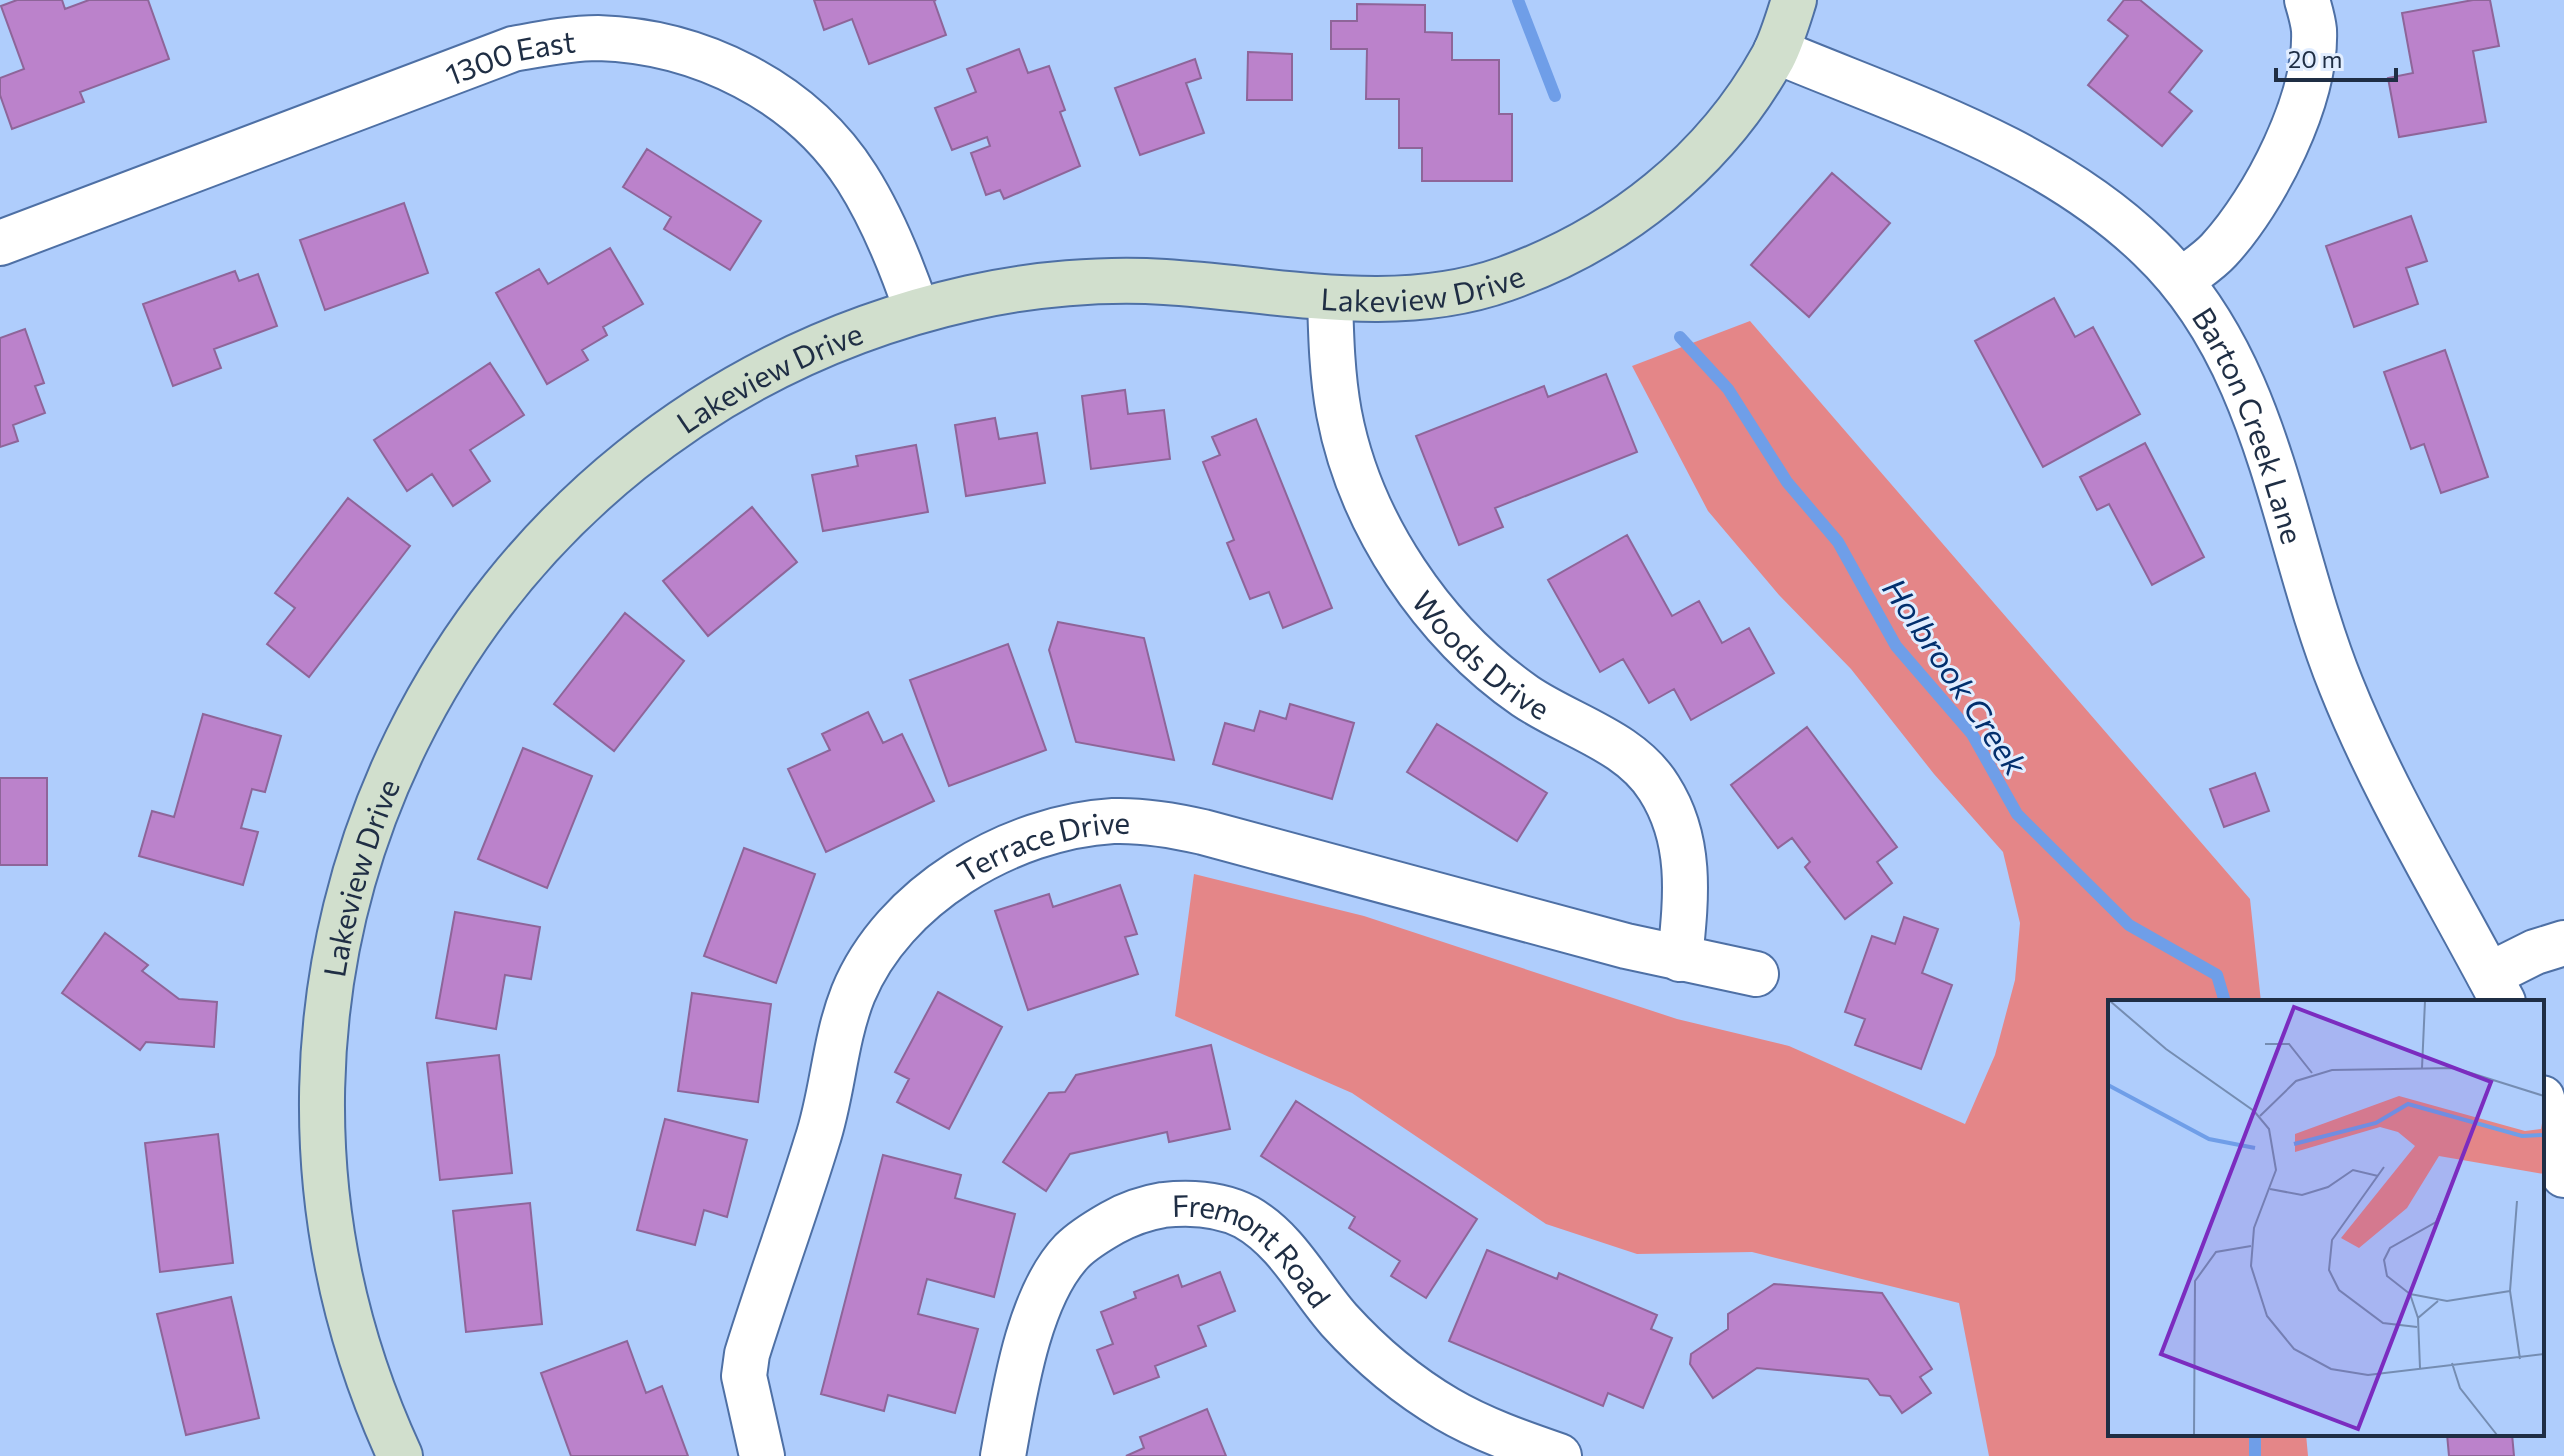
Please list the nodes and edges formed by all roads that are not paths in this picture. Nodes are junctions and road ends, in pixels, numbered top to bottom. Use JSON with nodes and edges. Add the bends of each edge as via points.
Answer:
{"nodes":[{"id":1,"x":1794,"y":0,"type":"edge"},
{"id":2,"x":2307,"y":0,"type":"edge"},
{"id":3,"x":1776,"y":51,"type":"junction"},
{"id":4,"x":0,"y":243,"type":"edge"},
{"id":5,"x":2181,"y":281,"type":"junction"},
{"id":6,"x":1330,"y":298,"type":"junction"},
{"id":7,"x":917,"y":311,"type":"junction"},
{"id":8,"x":2564,"y":943,"type":"edge"},
{"id":9,"x":1680,"y":959,"type":"junction"},
{"id":10,"x":1756,"y":974,"type":"dead end"},
{"id":11,"x":2496,"y":989,"type":"edge"},
{"id":12,"x":2544,"y":1105,"type":"edge"},
{"id":13,"x":2564,"y":1175,"type":"edge"},
{"id":14,"x":400,"y":1456,"type":"edge"},
{"id":15,"x":762,"y":1456,"type":"edge"},
{"id":16,"x":1003,"y":1456,"type":"edge"},
{"id":17,"x":1559,"y":1456,"type":"edge"}],
"edges":[{"from":1,"to":3,"type":"street","name":"Lakeview Drive"},
{"from":2,"to":5,"type":"street","via":[[2314,28],[2312,59],[2292,131],[2239,226]]},
{"from":3,"to":5,"type":"street","name":"Barton Creek Lane","via":[[1941,119],[2051,173],[2121,221]]},
{"from":3,"to":6,"type":"street","name":"Lakeview Drive","via":[[1717,141],[1647,202],[1575,248],[1466,290],[1390,299]]},
{"from":4,"to":7,"type":"street","name":"1300 East","via":[[513,49],[596,38],[638,42],[715,62],[789,104],[855,174],[881,217]]},
{"from":5,"to":11,"type":"street","name":"Barton Creek Lane","via":[[2213,327],[2250,399],[2341,687]]},
{"from":6,"to":7,"type":"street","name":"Lakeview Drive","via":[[1158,281],[1101,282],[979,296]]},
{"from":6,"to":9,"type":"street","name":"Woods Drive","via":[[1339,413],[1372,513],[1421,594],[1485,663],[1557,716],[1623,751],[1658,785],[1680,833],[1685,864]]},
{"from":7,"to":14,"type":"street","name":"Lakeview Drive","via":[[783,362],[719,398],[606,482],[501,590],[448,664],[399,755],[363,847],[340,933],[325,1027],[322,1120],[324,1187],[341,1285],[371,1387]]},
{"from":8,"to":11,"type":"street","via":[[2535,952]]},
{"from":9,"to":10,"type":"street","name":"Terrace Drive"},
{"from":9,"to":15,"type":"street","name":"Terrace Drive","via":[[1157,822],[1071,826],[992,854],[924,899],[873,958],[854,992],[841,1029],[827,1109],[747,1354],[744,1376]]},
{"from":12,"to":13,"type":"street"},
{"from":16,"to":17,"type":"street","name":"Fremont Road","via":[[1032,1328],[1058,1268],[1073,1249],[1126,1215],[1183,1203],[1216,1206],[1245,1217],[1270,1235],[1342,1323],[1447,1409]]}]}
